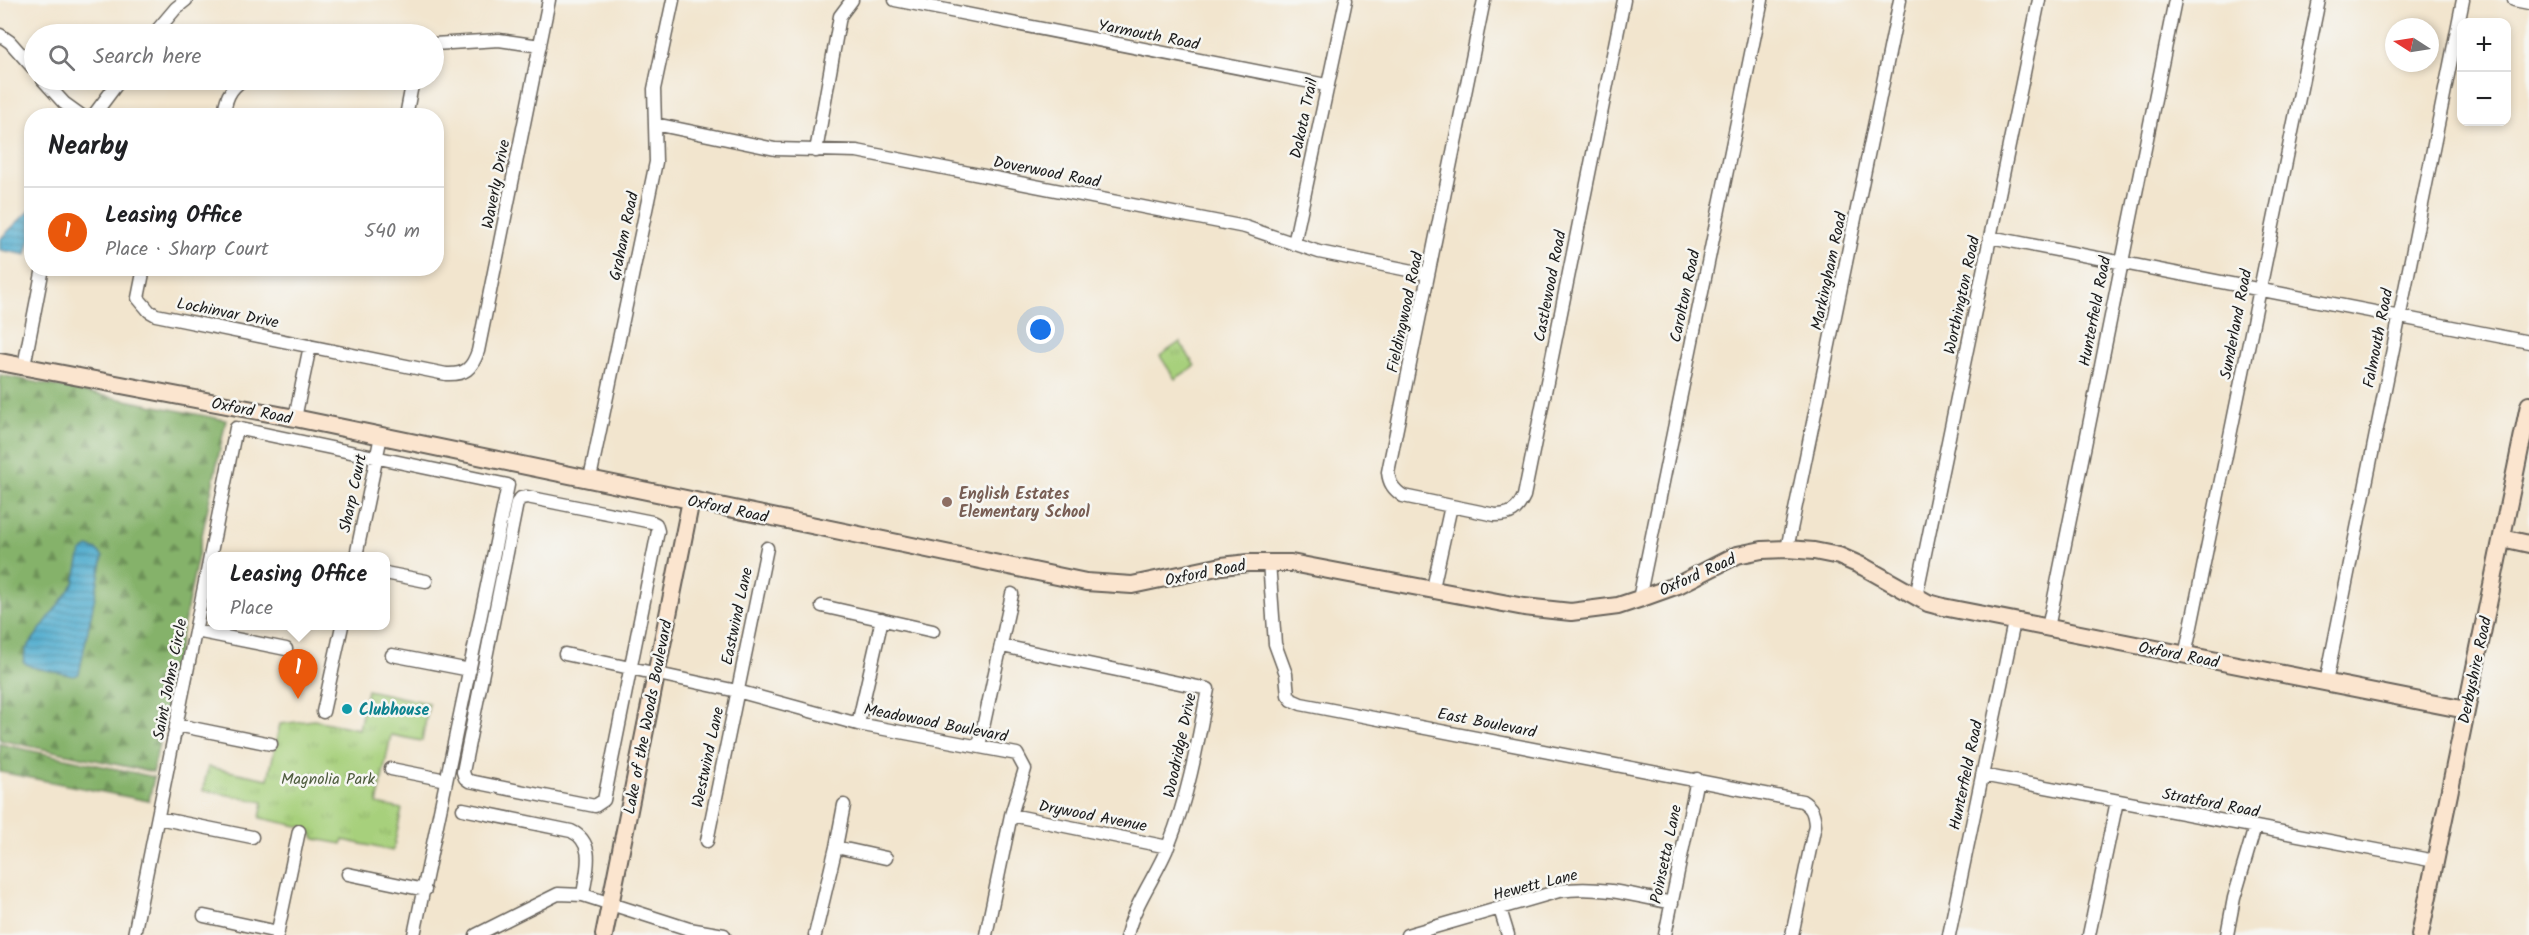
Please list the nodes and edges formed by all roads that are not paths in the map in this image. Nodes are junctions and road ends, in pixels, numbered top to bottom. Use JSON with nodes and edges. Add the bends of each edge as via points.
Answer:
{"nodes":[{"id":1,"x":186,"y":0,"type":"edge"},
{"id":2,"x":549,"y":0,"type":"edge"},
{"id":3,"x":673,"y":0,"type":"edge"},
{"id":4,"x":852,"y":0,"type":"edge"},
{"id":5,"x":895,"y":0,"type":"edge"},
{"id":6,"x":1346,"y":0,"type":"edge"},
{"id":7,"x":1484,"y":0,"type":"edge"},
{"id":8,"x":1624,"y":0,"type":"edge"},
{"id":9,"x":1762,"y":0,"type":"edge"},
{"id":10,"x":1900,"y":0,"type":"edge"},
{"id":11,"x":2039,"y":0,"type":"edge"},
{"id":12,"x":2175,"y":0,"type":"edge"},
{"id":13,"x":2319,"y":0,"type":"edge"},
{"id":14,"x":2463,"y":0,"type":"edge"},
{"id":15,"x":2514,"y":0,"type":"edge"},
{"id":16,"x":2529,"y":3,"type":"edge"},
{"id":17,"x":162,"y":24,"type":"edge"},
{"id":18,"x":0,"y":35,"type":"edge"},
{"id":19,"x":444,"y":43,"type":"edge"},
{"id":20,"x":540,"y":46,"type":"junction"},
{"id":21,"x":24,"y":58,"type":"edge"},
{"id":22,"x":1326,"y":86,"type":"junction"},
{"id":23,"x":52,"y":90,"type":"edge"},
{"id":24,"x":112,"y":90,"type":"edge"},
{"id":25,"x":232,"y":90,"type":"edge"},
{"id":26,"x":411,"y":90,"type":"edge"},
{"id":27,"x":70,"y":108,"type":"edge"},
{"id":28,"x":99,"y":108,"type":"edge"},
{"id":29,"x":224,"y":108,"type":"edge"},
{"id":30,"x":408,"y":108,"type":"edge"},
{"id":31,"x":655,"y":124,"type":"junction"},
{"id":32,"x":816,"y":151,"type":"junction"},
{"id":33,"x":1990,"y":237,"type":"junction"},
{"id":34,"x":1294,"y":244,"type":"junction"},
{"id":35,"x":2121,"y":263,"type":"junction"},
{"id":36,"x":1428,"y":274,"type":"junction"},
{"id":37,"x":41,"y":276,"type":"edge"},
{"id":38,"x":142,"y":276,"type":"edge"},
{"id":39,"x":2259,"y":291,"type":"junction"},
{"id":40,"x":2398,"y":317,"type":"junction"},
{"id":41,"x":2529,"y":342,"type":"edge"},
{"id":42,"x":310,"y":346,"type":"junction"},
{"id":43,"x":0,"y":362,"type":"edge"},
{"id":44,"x":24,"y":366,"type":"junction"},
{"id":45,"x":467,"y":371,"type":"joint"},
{"id":46,"x":2529,"y":405,"type":"edge"},
{"id":47,"x":242,"y":408,"type":"junction"},
{"id":48,"x":295,"y":418,"type":"junction"},
{"id":49,"x":236,"y":428,"type":"junction"},
{"id":50,"x":381,"y":436,"type":"junction"},
{"id":51,"x":376,"y":459,"type":"junction"},
{"id":52,"x":513,"y":464,"type":"junction"},
{"id":53,"x":590,"y":478,"type":"junction"},
{"id":54,"x":508,"y":485,"type":"junction"},
{"id":55,"x":691,"y":500,"type":"junction"},
{"id":56,"x":1451,"y":506,"type":"junction"},
{"id":57,"x":2502,"y":538,"type":"junction"},
{"id":58,"x":2529,"y":544,"type":"edge"},
{"id":59,"x":767,"y":548,"type":"dead end"},
{"id":60,"x":1787,"y":549,"type":"junction"},
{"id":61,"x":212,"y":552,"type":"edge"},
{"id":62,"x":357,"y":552,"type":"edge"},
{"id":63,"x":1269,"y":562,"type":"junction"},
{"id":64,"x":390,"y":574,"type":"edge"},
{"id":65,"x":207,"y":575,"type":"edge"},
{"id":66,"x":426,"y":581,"type":"dead end"},
{"id":67,"x":1433,"y":588,"type":"junction"},
{"id":68,"x":1012,"y":594,"type":"dead end"},
{"id":69,"x":1916,"y":597,"type":"junction"},
{"id":70,"x":1640,"y":599,"type":"junction"},
{"id":71,"x":822,"y":606,"type":"dead end"},
{"id":72,"x":882,"y":619,"type":"junction"},
{"id":73,"x":2014,"y":622,"type":"junction"},
{"id":74,"x":2048,"y":628,"type":"junction"},
{"id":75,"x":341,"y":630,"type":"edge"},
{"id":76,"x":196,"y":631,"type":"junction"},
{"id":77,"x":933,"y":631,"type":"dead end"},
{"id":78,"x":1002,"y":646,"type":"junction"},
{"id":79,"x":286,"y":649,"type":"dead end"},
{"id":80,"x":565,"y":654,"type":"dead end"},
{"id":81,"x":392,"y":655,"type":"dead end"},
{"id":82,"x":2185,"y":656,"type":"junction"},
{"id":83,"x":631,"y":667,"type":"junction"},
{"id":84,"x":470,"y":670,"type":"junction"},
{"id":85,"x":656,"y":674,"type":"junction"},
{"id":86,"x":2326,"y":683,"type":"junction"},
{"id":87,"x":737,"y":691,"type":"junction"},
{"id":88,"x":2466,"y":710,"type":"junction"},
{"id":89,"x":323,"y":712,"type":"dead end"},
{"id":90,"x":858,"y":724,"type":"junction"},
{"id":91,"x":177,"y":725,"type":"junction"},
{"id":92,"x":272,"y":744,"type":"dead end"},
{"id":93,"x":979,"y":746,"type":"junction"},
{"id":94,"x":391,"y":769,"type":"dead end"},
{"id":95,"x":1982,"y":775,"type":"junction"},
{"id":96,"x":1697,"y":779,"type":"junction"},
{"id":97,"x":446,"y":780,"type":"junction"},
{"id":98,"x":2117,"y":801,"type":"junction"},
{"id":99,"x":843,"y":805,"type":"dead end"},
{"id":100,"x":463,"y":809,"type":"dead end"},
{"id":101,"x":1011,"y":815,"type":"junction"},
{"id":102,"x":158,"y":818,"type":"junction"},
{"id":103,"x":2255,"y":827,"type":"junction"},
{"id":104,"x":299,"y":831,"type":"dead end"},
{"id":105,"x":252,"y":837,"type":"dead end"},
{"id":106,"x":707,"y":841,"type":"dead end"},
{"id":107,"x":836,"y":847,"type":"junction"},
{"id":108,"x":1168,"y":847,"type":"junction"},
{"id":109,"x":886,"y":858,"type":"dead end"},
{"id":110,"x":2435,"y":861,"type":"junction"},
{"id":111,"x":348,"y":874,"type":"dead end"},
{"id":112,"x":424,"y":890,"type":"junction"},
{"id":113,"x":583,"y":895,"type":"junction"},
{"id":114,"x":610,"y":902,"type":"junction"},
{"id":115,"x":1672,"y":903,"type":"junction"},
{"id":116,"x":1500,"y":909,"type":"junction"},
{"id":117,"x":204,"y":916,"type":"dead end"},
{"id":118,"x":689,"y":932,"type":"edge"},
{"id":119,"x":278,"y":934,"type":"edge"},
{"id":120,"x":134,"y":935,"type":"edge"},
{"id":121,"x":414,"y":935,"type":"edge"},
{"id":122,"x":476,"y":935,"type":"edge"},
{"id":123,"x":604,"y":935,"type":"edge"},
{"id":124,"x":724,"y":935,"type":"edge"},
{"id":125,"x":815,"y":935,"type":"edge"},
{"id":126,"x":986,"y":935,"type":"edge"},
{"id":127,"x":1127,"y":935,"type":"edge"},
{"id":128,"x":1407,"y":935,"type":"edge"},
{"id":129,"x":1508,"y":935,"type":"edge"},
{"id":130,"x":1665,"y":935,"type":"edge"},
{"id":131,"x":1792,"y":935,"type":"edge"},
{"id":132,"x":1949,"y":935,"type":"edge"},
{"id":133,"x":2089,"y":935,"type":"edge"},
{"id":134,"x":2227,"y":935,"type":"edge"},
{"id":135,"x":2420,"y":935,"type":"edge"}],
"edges":[{"from":1,"to":17,"type":"street"},
{"from":2,"to":20,"type":"street","name":"Waverly Drive"},
{"from":3,"to":31,"type":"street","name":"Graham Road","via":[[654,89]]},
{"from":4,"to":32,"type":"street","via":[[840,16]]},
{"from":5,"to":22,"type":"street","name":"Yarmouth Road"},
{"from":6,"to":22,"type":"street","name":"Dakota Trail"},
{"from":7,"to":36,"type":"street","name":"Fieldingwood Road"},
{"from":8,"to":56,"type":"street","name":"Castlewood Road","via":[[1524,496],[1518,509],[1508,515]]},
{"from":9,"to":70,"type":"street","name":"Carolton Road"},
{"from":10,"to":60,"type":"street","name":"Markingham Road"},
{"from":11,"to":33,"type":"street","name":"Worthington Road"},
{"from":12,"to":35,"type":"street","name":"Hunterfield Road"},
{"from":13,"to":39,"type":"street","name":"Sunderland Road"},
{"from":14,"to":40,"type":"street","name":"Falmouth Road"},
{"from":15,"to":16,"type":"street"},
{"from":18,"to":21,"type":"street"},
{"from":19,"to":20,"type":"street","via":[[499,40]]},
{"from":20,"to":45,"type":"street","name":"Waverly Drive","via":[[478,351]]},
{"from":22,"to":34,"type":"street","name":"Dakota Trail"},
{"from":23,"to":27,"type":"street"},
{"from":24,"to":28,"type":"street"},
{"from":25,"to":29,"type":"street"},
{"from":26,"to":30,"type":"street"},
{"from":31,"to":32,"type":"street","name":"Doverwood Road","via":[[775,149]]},
{"from":31,"to":53,"type":"street","name":"Graham Road","via":[[656,162]]},
{"from":32,"to":34,"type":"street","name":"Doverwood Road","via":[[857,151],[902,159],[1245,227]]},
{"from":33,"to":35,"type":"street"},
{"from":33,"to":69,"type":"street","name":"Worthington Road"},
{"from":34,"to":36,"type":"street","name":"Doverwood Road"},
{"from":35,"to":39,"type":"street"},
{"from":35,"to":74,"type":"street","name":"Hunterfield Road"},
{"from":36,"to":56,"type":"street","name":"Fieldingwood Road","via":[[1388,472],[1394,490],[1403,495]]},
{"from":37,"to":44,"type":"street"},
{"from":38,"to":42,"type":"street","name":"Lochinvar Drive","via":[[138,298],[156,315]]},
{"from":39,"to":40,"type":"street"},
{"from":39,"to":82,"type":"street","name":"Sunderland Road"},
{"from":40,"to":41,"type":"street"},
{"from":40,"to":86,"type":"street","name":"Falmouth Road"},
{"from":42,"to":45,"type":"street","name":"Lochinvar Drive","via":[[446,374]]},
{"from":42,"to":48,"type":"street"},
{"from":43,"to":44,"type":"street","name":"Oxford Road"},
{"from":44,"to":47,"type":"street","name":"Oxford Road"},
{"from":46,"to":57,"type":"street","name":"Derbyshire Road"},
{"from":47,"to":48,"type":"street","name":"Oxford Road"},
{"from":47,"to":49,"type":"street","name":"Saint Johns Circle"},
{"from":48,"to":50,"type":"street","name":"Oxford Road"},
{"from":49,"to":51,"type":"street"},
{"from":49,"to":61,"type":"street","name":"Saint Johns Circle"},
{"from":50,"to":51,"type":"street","name":"Sharp Court"},
{"from":50,"to":52,"type":"street","name":"Oxford Road"},
{"from":51,"to":54,"type":"street"},
{"from":51,"to":62,"type":"street","name":"Sharp Court"},
{"from":52,"to":53,"type":"street","name":"Oxford Road"},
{"from":52,"to":54,"type":"street"},
{"from":53,"to":55,"type":"street","name":"Oxford Road"},
{"from":54,"to":84,"type":"street"},
{"from":55,"to":63,"type":"street","name":"Oxford Road","via":[[1110,585],[1147,584],[1222,566]]},
{"from":55,"to":85,"type":"street","name":"Lake of the Woods Boulevard"},
{"from":56,"to":67,"type":"street"},
{"from":57,"to":58,"type":"street"},
{"from":57,"to":88,"type":"street","name":"Derbyshire Road"},
{"from":59,"to":87,"type":"street","name":"Eastwind Lane"},
{"from":60,"to":69,"type":"street","name":"Oxford Road","via":[[1839,556]]},
{"from":60,"to":70,"type":"street","name":"Oxford Road","via":[[1737,555]]},
{"from":63,"to":67,"type":"street","name":"Oxford Road"},
{"from":63,"to":96,"type":"street","name":"East Boulevard","via":[[1275,645],[1292,700]]},
{"from":64,"to":66,"type":"street"},
{"from":65,"to":76,"type":"street","name":"Saint Johns Circle"},
{"from":67,"to":70,"type":"street","name":"Oxford Road","via":[[1524,607],[1571,612]]},
{"from":68,"to":78,"type":"street"},
{"from":69,"to":73,"type":"street","name":"Oxford Road","via":[[1943,607]]},
{"from":71,"to":72,"type":"street"},
{"from":72,"to":77,"type":"street"},
{"from":72,"to":90,"type":"street"},
{"from":73,"to":74,"type":"street","name":"Oxford Road"},
{"from":73,"to":95,"type":"street","name":"Hunterfield Road"},
{"from":74,"to":82,"type":"street","name":"Oxford Road"},
{"from":75,"to":89,"type":"street"},
{"from":76,"to":79,"type":"street"},
{"from":76,"to":91,"type":"street","name":"Saint Johns Circle"},
{"from":78,"to":93,"type":"street"},
{"from":78,"to":108,"type":"street","name":"Woodridge Drive","via":[[1208,689],[1185,800]]},
{"from":80,"to":83,"type":"street","name":"Westwind Lane"},
{"from":81,"to":84,"type":"street"},
{"from":82,"to":86,"type":"street","name":"Oxford Road"},
{"from":83,"to":83,"type":"street","via":[[658,531],[656,524],[521,498],[465,778],[595,806],[601,804]]},
{"from":83,"to":85,"type":"street","name":"Westwind Lane"},
{"from":84,"to":97,"type":"street"},
{"from":85,"to":87,"type":"street","name":"Westwind Lane"},
{"from":85,"to":114,"type":"street","name":"Lake of the Woods Boulevard"},
{"from":86,"to":88,"type":"street","name":"Oxford Road"},
{"from":87,"to":90,"type":"street","name":"Meadowood Boulevard"},
{"from":87,"to":106,"type":"street","name":"Westwind Lane"},
{"from":88,"to":110,"type":"street","name":"Derbyshire Road"},
{"from":90,"to":93,"type":"street","name":"Meadowood Boulevard"},
{"from":91,"to":92,"type":"street"},
{"from":91,"to":102,"type":"street","name":"Saint Johns Circle"},
{"from":93,"to":101,"type":"street","name":"Meadowood Boulevard","via":[[1017,754],[1025,769]]},
{"from":94,"to":97,"type":"street"},
{"from":95,"to":98,"type":"street","name":"Stratford Road"},
{"from":95,"to":132,"type":"street","name":"Hunterfield Road"},
{"from":96,"to":115,"type":"street","name":"Poinsetta Lane"},
{"from":96,"to":131,"type":"street","name":"East Boulevard","via":[[1802,801],[1813,810],[1815,825]]},
{"from":97,"to":112,"type":"street"},
{"from":98,"to":103,"type":"street","name":"Stratford Road"},
{"from":98,"to":133,"type":"street"},
{"from":99,"to":107,"type":"street"},
{"from":100,"to":113,"type":"street","via":[[579,835],[589,854]]},
{"from":101,"to":108,"type":"street","name":"Drywood Avenue"},
{"from":101,"to":126,"type":"street","name":"Meadowood Boulevard"},
{"from":102,"to":105,"type":"street"},
{"from":102,"to":120,"type":"street","name":"Saint Johns Circle"},
{"from":103,"to":110,"type":"street","name":"Stratford Road"},
{"from":103,"to":134,"type":"street"},
{"from":104,"to":119,"type":"street"},
{"from":107,"to":109,"type":"street"},
{"from":107,"to":125,"type":"street"},
{"from":108,"to":127,"type":"street","name":"Woodridge Drive","via":[[1132,917]]},
{"from":110,"to":135,"type":"street","name":"Derbyshire Road"},
{"from":111,"to":112,"type":"street"},
{"from":112,"to":121,"type":"street"},
{"from":113,"to":114,"type":"street"},
{"from":113,"to":122,"type":"street","via":[[558,894]]},
{"from":114,"to":118,"type":"street"},
{"from":114,"to":123,"type":"street","name":"Lake of the Woods Boulevard"},
{"from":115,"to":116,"type":"street","name":"Hewett Lane","via":[[1579,888]]},
{"from":115,"to":130,"type":"street","name":"Poinsetta Lane"},
{"from":116,"to":128,"type":"street","name":"Hewett Lane"},
{"from":116,"to":129,"type":"street"},
{"from":117,"to":119,"type":"street"},
{"from":118,"to":124,"type":"street"}]}
